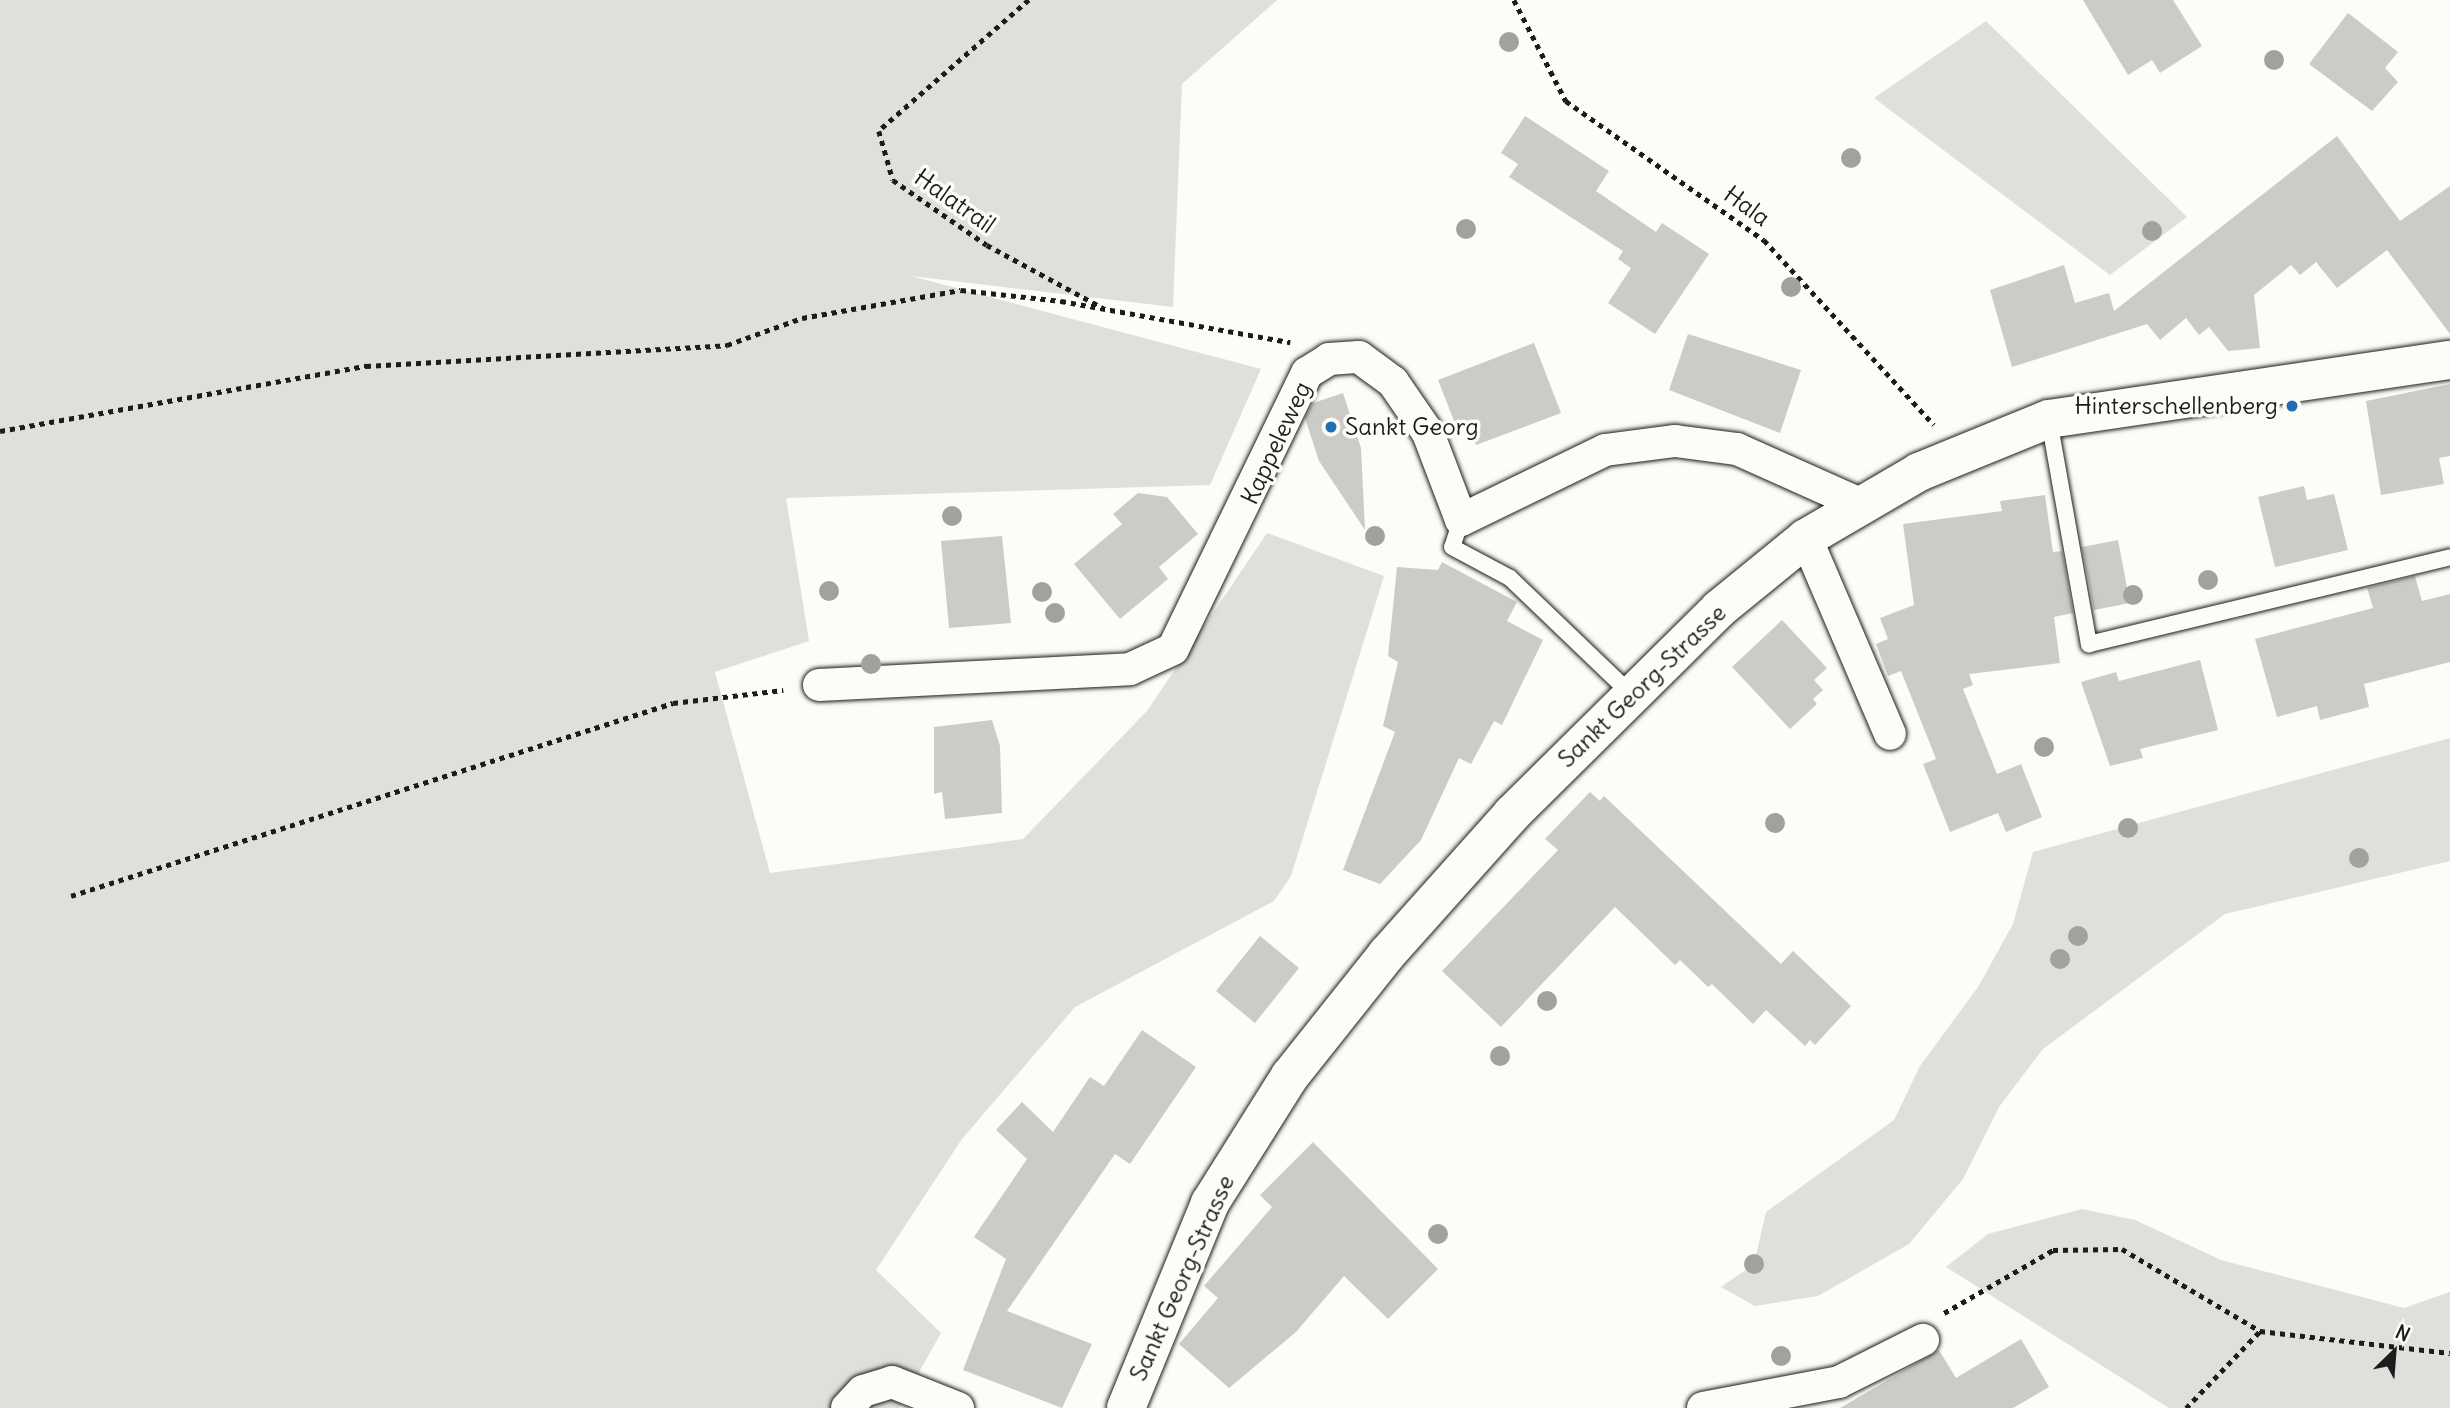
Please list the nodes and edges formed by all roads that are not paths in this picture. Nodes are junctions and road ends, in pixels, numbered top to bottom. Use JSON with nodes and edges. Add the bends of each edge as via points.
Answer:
{"nodes":[{"id":1,"x":2450,"y":360,"type":"edge"},
{"id":2,"x":2049,"y":419,"type":"junction"},
{"id":3,"x":1860,"y":504,"type":"junction"},
{"id":4,"x":1461,"y":520,"type":"junction"},
{"id":5,"x":1806,"y":538,"type":"junction"},
{"id":6,"x":2450,"y":557,"type":"edge"},
{"id":7,"x":819,"y":685,"type":"road end"},
{"id":8,"x":1632,"y":695,"type":"junction"},
{"id":9,"x":1890,"y":734,"type":"dead end"},
{"id":10,"x":1923,"y":1340,"type":"road end"},
{"id":11,"x":847,"y":1408,"type":"edge"},
{"id":12,"x":958,"y":1408,"type":"edge"},
{"id":13,"x":1126,"y":1408,"type":"edge"},
{"id":14,"x":1703,"y":1408,"type":"edge"}],
"edges":[{"from":1,"to":2,"type":"street","name":"Sankt Georg-Strasse"},
{"from":2,"to":3,"type":"street","name":"Sankt Georg-Strasse","via":[[1956,453]]},
{"from":2,"to":6,"type":"lane","via":[[2089,644]]},
{"from":3,"to":4,"type":"street","via":[[1737,449],[1675,441],[1605,450]]},
{"from":3,"to":5,"type":"street","name":"Sankt Georg-Strasse"},
{"from":4,"to":7,"type":"street","name":"Kappeleweg","via":[[1428,433],[1392,382],[1359,357],[1329,359],[1307,373],[1173,649],[1130,668]]},
{"from":4,"to":8,"type":"lane","via":[[1452,547],[1510,578]]},
{"from":5,"to":8,"type":"street","name":"Sankt Georg-Strasse","via":[[1719,609]]},
{"from":5,"to":9,"type":"street"},
{"from":8,"to":13,"type":"street","name":"Sankt Georg-Strasse","via":[[1511,814],[1387,954],[1290,1076],[1210,1203]]},
{"from":10,"to":14,"type":"street","via":[[1839,1382]]},
{"from":11,"to":12,"type":"street","via":[[863,1391],[892,1382]]}]}
